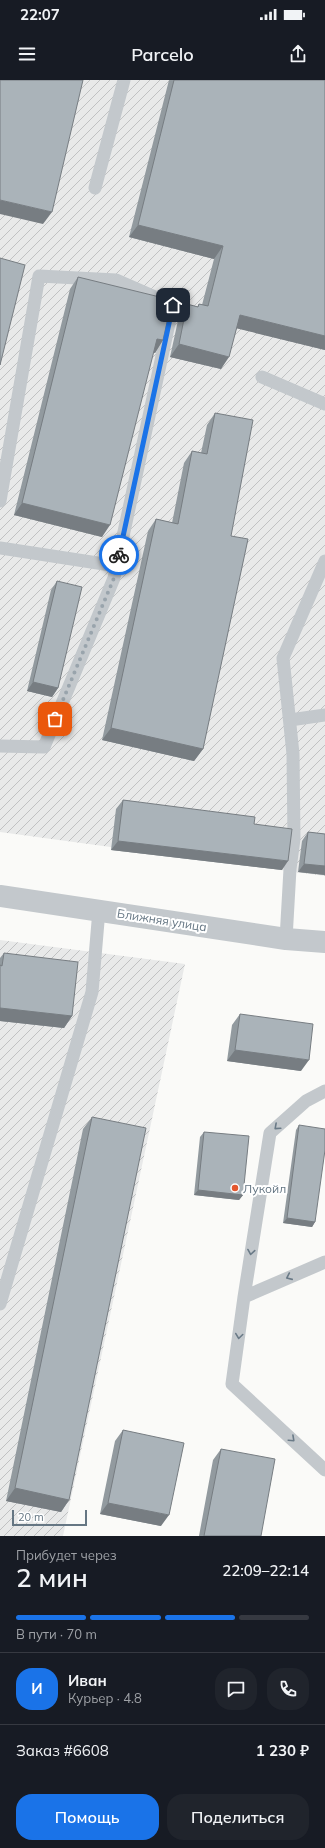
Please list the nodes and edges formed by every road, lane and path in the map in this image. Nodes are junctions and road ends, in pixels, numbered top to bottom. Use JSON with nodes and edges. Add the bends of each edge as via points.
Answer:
{"nodes":[{"id":1,"x":124,"y":80,"type":"edge"},
{"id":2,"x":95,"y":188,"type":"dead end"},
{"id":3,"x":262,"y":377,"type":"dead end"},
{"id":4,"x":325,"y":404,"type":"edge"},
{"id":5,"x":0,"y":501,"type":"edge"},
{"id":6,"x":0,"y":548,"type":"edge"},
{"id":7,"x":325,"y":561,"type":"edge"},
{"id":8,"x":117,"y":566,"type":"junction"},
{"id":9,"x":325,"y":715,"type":"edge"},
{"id":10,"x":290,"y":720,"type":"junction"},
{"id":11,"x":0,"y":746,"type":"edge"},
{"id":12,"x":0,"y":896,"type":"edge"},
{"id":13,"x":99,"y":910,"type":"junction"},
{"id":14,"x":286,"y":939,"type":"junction"},
{"id":15,"x":325,"y":942,"type":"edge"},
{"id":16,"x":325,"y":1091,"type":"edge"},
{"id":17,"x":325,"y":1262,"type":"edge"},
{"id":18,"x":244,"y":1297,"type":"junction"},
{"id":19,"x":0,"y":1304,"type":"edge"},
{"id":20,"x":325,"y":1470,"type":"edge"}],
"edges":[{"from":1,"to":2,"type":"lane"},
{"from":3,"to":4,"type":"lane"},
{"from":5,"to":8,"type":"lane","via":[[39,276],[116,280],[173,305]]},
{"from":6,"to":8,"type":"lane"},
{"from":7,"to":10,"type":"lane","via":[[283,658]]},
{"from":8,"to":11,"type":"lane","via":[[44,747]]},
{"from":9,"to":10,"type":"lane"},
{"from":10,"to":14,"type":"lane","via":[[294,839]]},
{"from":12,"to":13,"type":"street","name":"Ближняя улица"},
{"from":13,"to":14,"type":"street","name":"Ближняя улица"},
{"from":13,"to":19,"type":"lane","via":[[92,992]]},
{"from":14,"to":15,"type":"street","name":"Ближняя улица"},
{"from":16,"to":18,"type":"lane","one_way":true,"via":[[306,1101],[270,1133]]},
{"from":17,"to":18,"type":"lane","one_way":true},
{"from":18,"to":20,"type":"lane","one_way":true,"via":[[232,1384]]}]}
